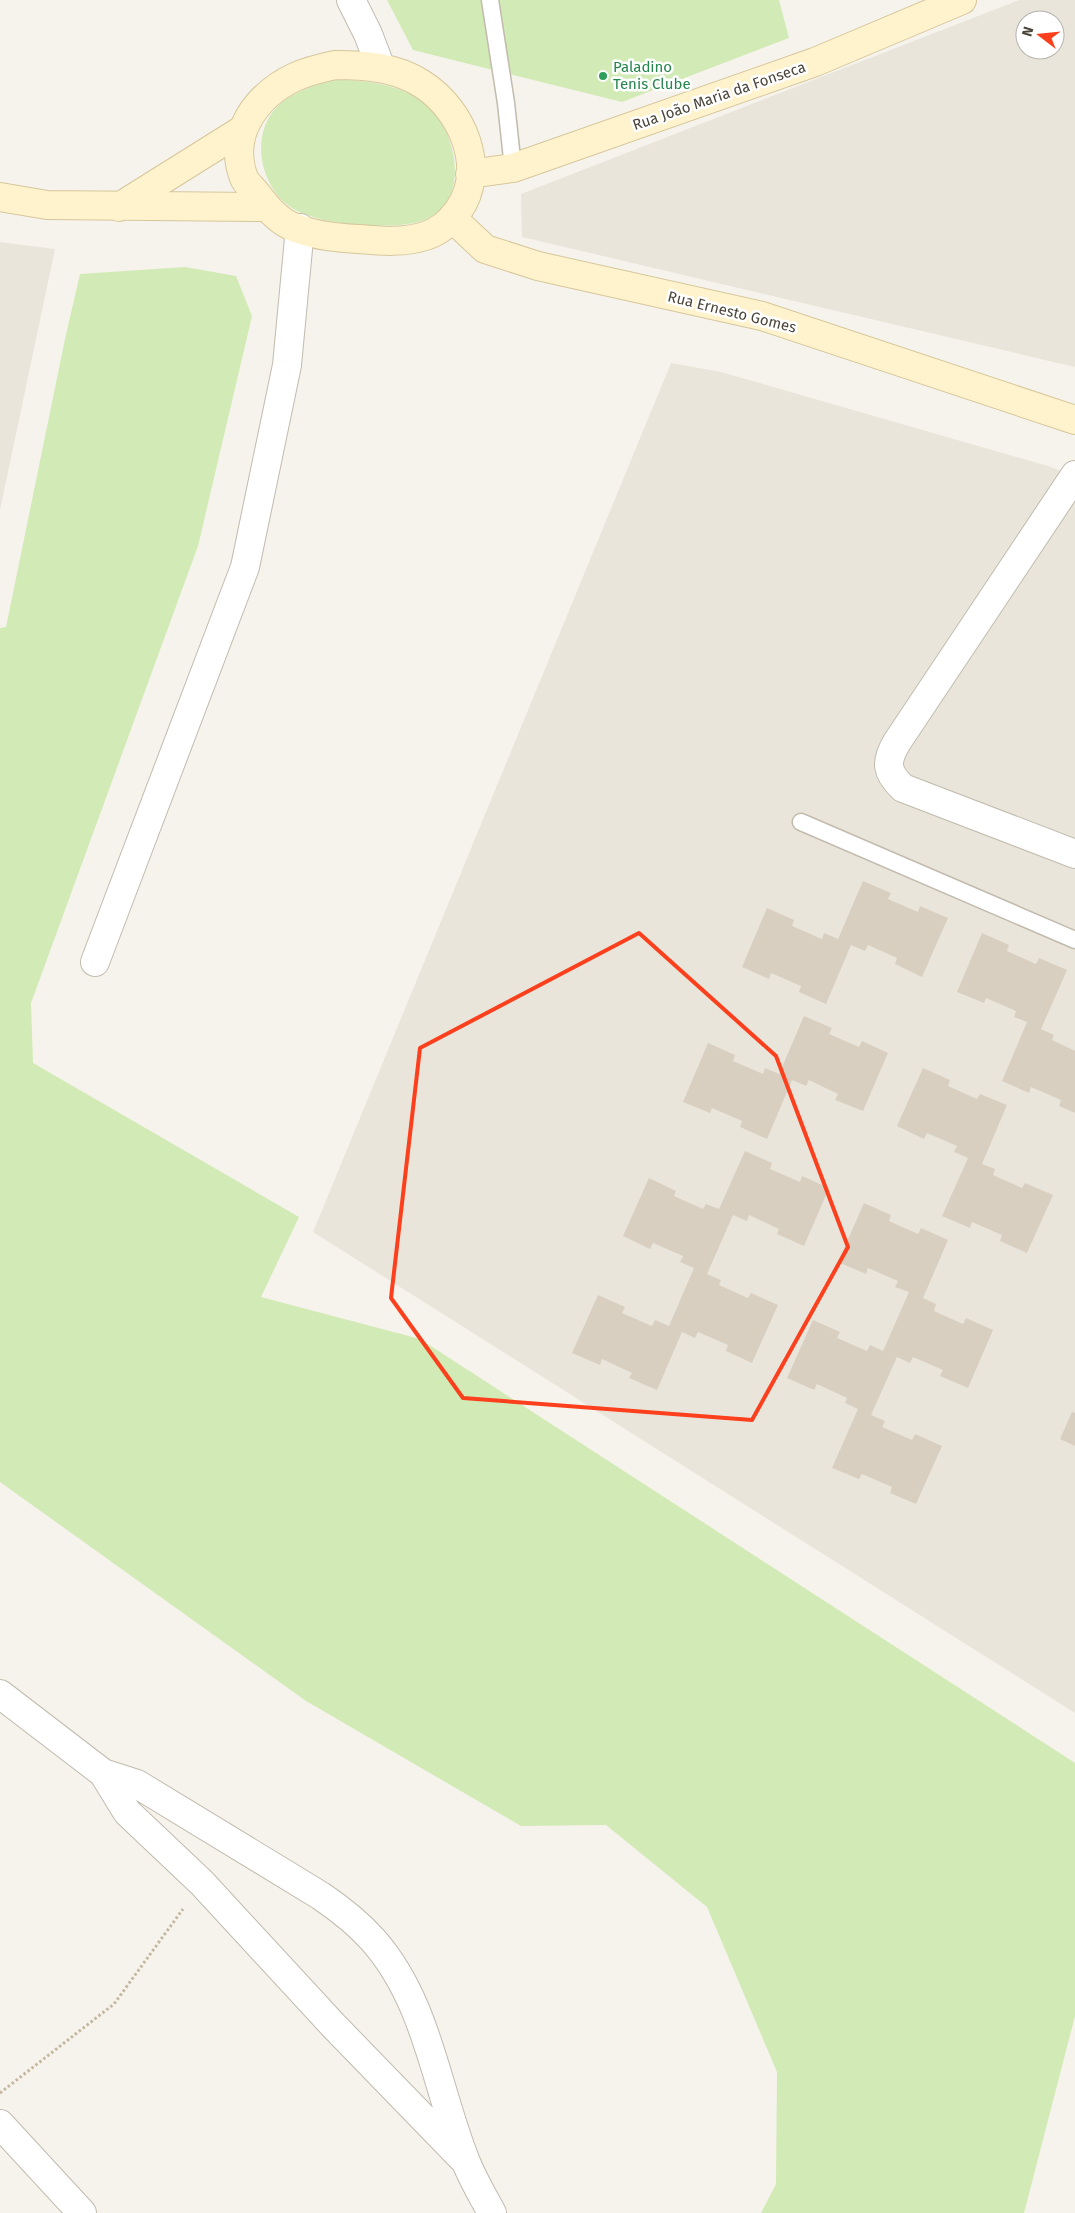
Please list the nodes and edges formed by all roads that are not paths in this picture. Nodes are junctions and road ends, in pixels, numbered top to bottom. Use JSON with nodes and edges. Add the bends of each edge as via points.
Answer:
{"nodes":[{"id":1,"x":351,"y":0,"type":"edge"},
{"id":2,"x":490,"y":0,"type":"edge"},
{"id":3,"x":962,"y":0,"type":"edge"},
{"id":4,"x":381,"y":68,"type":"junction"},
{"id":5,"x":242,"y":130,"type":"junction"},
{"id":6,"x":513,"y":168,"type":"junction"},
{"id":7,"x":470,"y":174,"type":"junction"},
{"id":8,"x":0,"y":196,"type":"edge"},
{"id":9,"x":119,"y":207,"type":"junction"},
{"id":10,"x":267,"y":207,"type":"junction"},
{"id":11,"x":452,"y":218,"type":"junction"},
{"id":12,"x":300,"y":228,"type":"junction"},
{"id":13,"x":1075,"y":420,"type":"edge"},
{"id":14,"x":1075,"y":475,"type":"edge"},
{"id":15,"x":801,"y":822,"type":"dead end"},
{"id":16,"x":1075,"y":854,"type":"edge"},
{"id":17,"x":1075,"y":940,"type":"edge"},
{"id":18,"x":95,"y":962,"type":"dead end"},
{"id":19,"x":0,"y":1694,"type":"edge"},
{"id":20,"x":103,"y":1774,"type":"junction"},
{"id":21,"x":0,"y":2124,"type":"edge"},
{"id":22,"x":466,"y":2162,"type":"junction"},
{"id":23,"x":82,"y":2213,"type":"edge"},
{"id":24,"x":492,"y":2213,"type":"edge"}],
"edges":[{"from":1,"to":4,"type":"street"},
{"from":2,"to":6,"type":"lane"},
{"from":3,"to":6,"type":"main road","name":"Rua João Maria da Fonseca","via":[[815,62]]},
{"from":4,"to":5,"type":"main road","via":[[335,65],[295,77],[260,103]]},
{"from":4,"to":7,"type":"main road","via":[[421,83],[452,111],[467,140]]},
{"from":5,"to":9,"type":"main road"},
{"from":5,"to":10,"type":"main road","via":[[240,151],[244,178]]},
{"from":6,"to":7,"type":"main road","name":"Rua João Maria da Fonseca"},
{"from":7,"to":11,"type":"main road","via":[[465,198]]},
{"from":8,"to":9,"type":"main road","via":[[47,205]]},
{"from":9,"to":10,"type":"main road"},
{"from":10,"to":12,"type":"main road","via":[[285,222]]},
{"from":11,"to":12,"type":"main road","via":[[426,236],[390,242],[345,238]]},
{"from":11,"to":13,"type":"main road","name":"Rua Ernesto Gomes","via":[[485,249],[538,266],[762,316]]},
{"from":12,"to":18,"type":"street","via":[[286,365],[245,567]]},
{"from":14,"to":16,"type":"street","via":[[897,742],[890,753],[888,767],[893,778],[904,788]]},
{"from":15,"to":17,"type":"lane"},
{"from":19,"to":20,"type":"street"},
{"from":20,"to":22,"type":"street","via":[[127,1812],[202,1882],[333,2026]]},
{"from":20,"to":22,"type":"street","via":[[137,1784],[321,1896],[349,1916],[373,1940],[407,1990],[419,2017]]},
{"from":21,"to":23,"type":"street"},
{"from":22,"to":24,"type":"street"}]}
